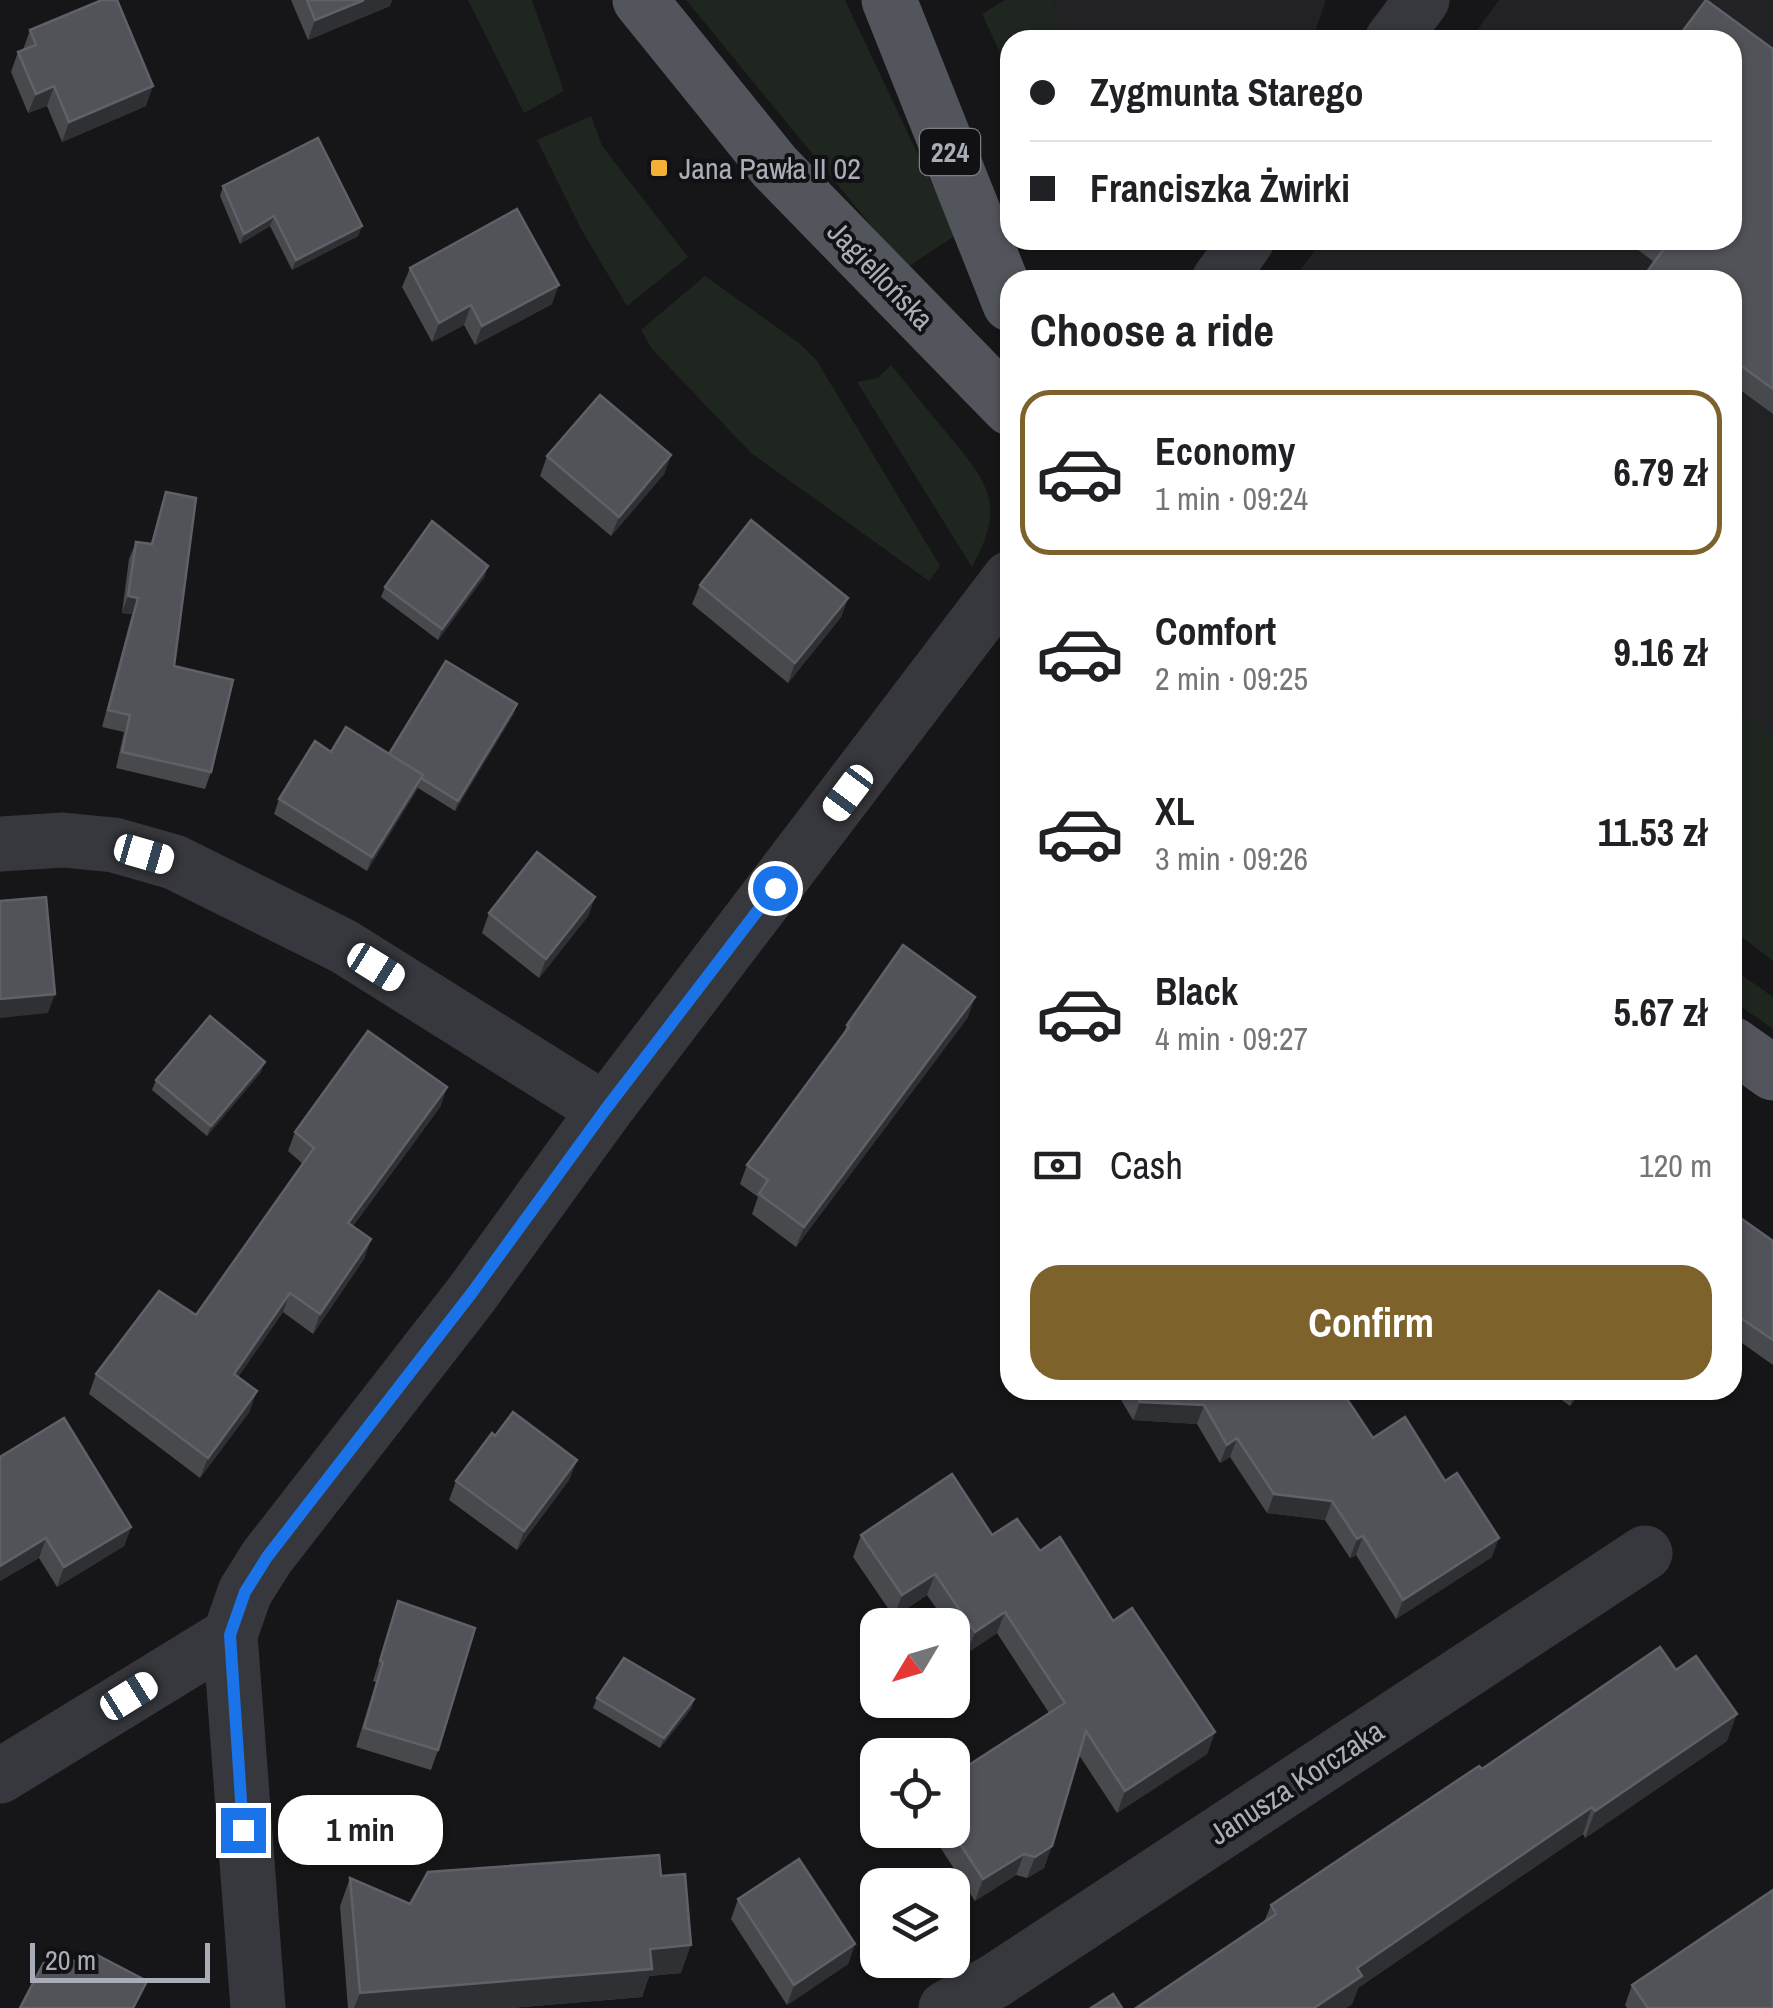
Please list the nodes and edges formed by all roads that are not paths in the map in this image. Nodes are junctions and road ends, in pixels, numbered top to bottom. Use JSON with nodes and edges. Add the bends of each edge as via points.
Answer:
{"nodes":[{"id":1,"x":640,"y":0,"type":"edge"},
{"id":2,"x":888,"y":0,"type":"edge"},
{"id":3,"x":1422,"y":0,"type":"edge"},
{"id":4,"x":1400,"y":30,"type":"edge"},
{"id":5,"x":1000,"y":279,"type":"edge"},
{"id":6,"x":1000,"y":398,"type":"edge"},
{"id":7,"x":1000,"y":591,"type":"edge"},
{"id":8,"x":0,"y":844,"type":"edge"},
{"id":9,"x":1742,"y":1051,"type":"edge"},
{"id":10,"x":1773,"y":1073,"type":"edge"},
{"id":11,"x":605,"y":1110,"type":"junction"},
{"id":12,"x":1646,"y":1552,"type":"dead end"},
{"id":13,"x":230,"y":1635,"type":"junction"},
{"id":14,"x":0,"y":1776,"type":"edge"},
{"id":15,"x":258,"y":2008,"type":"edge"},
{"id":16,"x":946,"y":2008,"type":"edge"}],
"edges":[{"from":1,"to":6,"type":"main road","name":"Jagiellońska","via":[[775,167]]},
{"from":2,"to":5,"type":"main road","number":"224"},
{"from":3,"to":4,"type":"street"},
{"from":7,"to":11,"type":"street"},
{"from":8,"to":11,"type":"street","via":[[114,845],[174,862],[343,946]]},
{"from":9,"to":10,"type":"main road"},
{"from":11,"to":13,"type":"street","via":[[267,1557]]},
{"from":12,"to":16,"type":"street","name":"Janusza Korczaka"},
{"from":13,"to":14,"type":"street"},
{"from":13,"to":15,"type":"street"}]}
